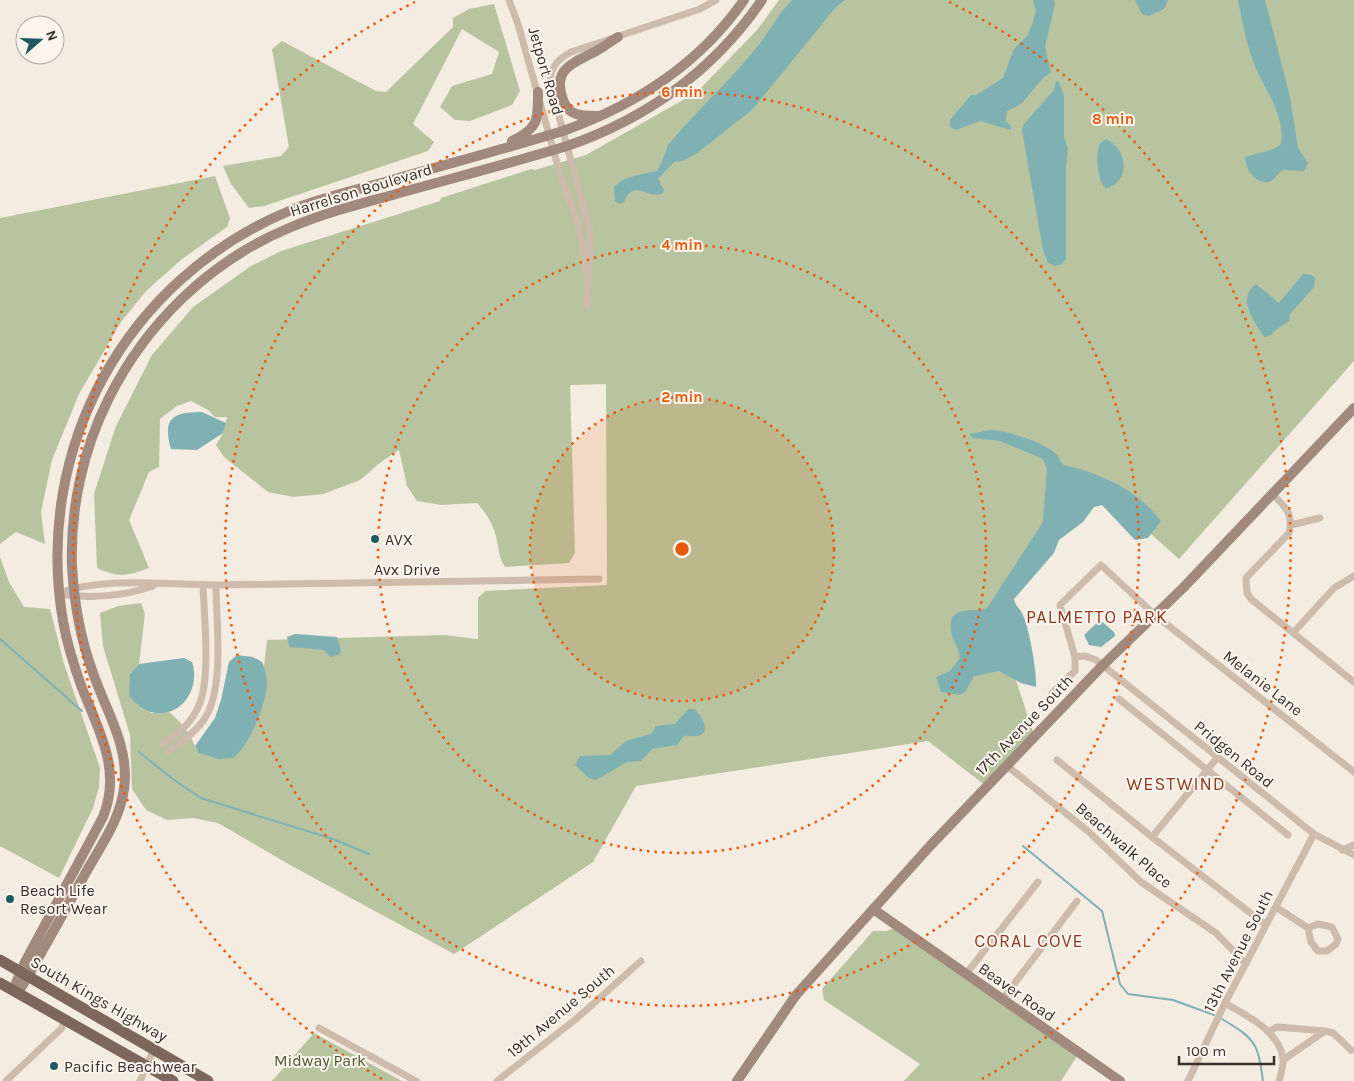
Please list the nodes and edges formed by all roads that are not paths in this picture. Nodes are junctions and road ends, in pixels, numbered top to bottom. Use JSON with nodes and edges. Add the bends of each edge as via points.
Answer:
{"nodes":[{"id":1,"x":509,"y":0,"type":"edge"},
{"id":2,"x":716,"y":0,"type":"edge"},
{"id":3,"x":744,"y":0,"type":"edge"},
{"id":4,"x":762,"y":0,"type":"edge"},
{"id":5,"x":618,"y":37,"type":"junction"},
{"id":6,"x":538,"y":92,"type":"junction"},
{"id":7,"x":604,"y":116,"type":"junction"},
{"id":8,"x":563,"y":131,"type":"junction"},
{"id":9,"x":550,"y":135,"type":"junction"},
{"id":10,"x":567,"y":146,"type":"junction"},
{"id":11,"x":554,"y":150,"type":"junction"},
{"id":12,"x":491,"y":152,"type":"junction"},
{"id":13,"x":587,"y":275,"type":"junction"},
{"id":14,"x":587,"y":306,"type":"dead end"},
{"id":15,"x":1354,"y":408,"type":"edge"},
{"id":16,"x":1272,"y":494,"type":"junction"},
{"id":17,"x":1320,"y":518,"type":"dead end"},
{"id":18,"x":1291,"y":525,"type":"junction"},
{"id":19,"x":1354,"y":576,"type":"edge"},
{"id":20,"x":599,"y":579,"type":"dead end"},
{"id":21,"x":203,"y":585,"type":"junction"},
{"id":22,"x":216,"y":585,"type":"junction"},
{"id":23,"x":75,"y":592,"type":"junction"},
{"id":24,"x":59,"y":593,"type":"junction"},
{"id":25,"x":1155,"y":615,"type":"junction"},
{"id":26,"x":1293,"y":633,"type":"junction"},
{"id":27,"x":1075,"y":657,"type":"junction"},
{"id":28,"x":1103,"y":665,"type":"junction"},
{"id":29,"x":205,"y":669,"type":"junction"},
{"id":30,"x":217,"y":669,"type":"junction"},
{"id":31,"x":1354,"y":670,"type":"edge"},
{"id":32,"x":1351,"y":679,"type":"edge"},
{"id":33,"x":1052,"y":694,"type":"dead end"},
{"id":34,"x":1120,"y":699,"type":"dead end"},
{"id":35,"x":162,"y":744,"type":"dead end"},
{"id":36,"x":168,"y":751,"type":"dead end"},
{"id":37,"x":1217,"y":758,"type":"junction"},
{"id":38,"x":1057,"y":760,"type":"dead end"},
{"id":39,"x":1006,"y":765,"type":"junction"},
{"id":40,"x":1207,"y":770,"type":"junction"},
{"id":41,"x":1354,"y":772,"type":"edge"},
{"id":42,"x":1314,"y":834,"type":"junction"},
{"id":43,"x":1288,"y":835,"type":"dead end"},
{"id":44,"x":1152,"y":837,"type":"junction"},
{"id":45,"x":1354,"y":845,"type":"edge"},
{"id":46,"x":1342,"y":850,"type":"junction"},
{"id":47,"x":1354,"y":855,"type":"edge"},
{"id":48,"x":1038,"y":882,"type":"dead end"},
{"id":49,"x":1077,"y":901,"type":"dead end"},
{"id":50,"x":1276,"y":907,"type":"junction"},
{"id":51,"x":873,"y":909,"type":"junction"},
{"id":52,"x":1266,"y":926,"type":"junction"},
{"id":53,"x":1308,"y":928,"type":"junction"},
{"id":54,"x":0,"y":960,"type":"edge"},
{"id":55,"x":641,"y":960,"type":"dead end"},
{"id":56,"x":1246,"y":964,"type":"junction"},
{"id":57,"x":25,"y":974,"type":"junction"},
{"id":58,"x":966,"y":974,"type":"junction"},
{"id":59,"x":0,"y":983,"type":"edge"},
{"id":60,"x":16,"y":991,"type":"junction"},
{"id":61,"x":1002,"y":1000,"type":"junction"},
{"id":62,"x":1225,"y":1003,"type":"junction"},
{"id":63,"x":66,"y":1020,"type":"junction"},
{"id":64,"x":319,"y":1028,"type":"dead end"},
{"id":65,"x":1325,"y":1031,"type":"junction"},
{"id":66,"x":1268,"y":1032,"type":"junction"},
{"id":67,"x":154,"y":1049,"type":"junction"},
{"id":68,"x":1351,"y":1050,"type":"dead end"},
{"id":69,"x":1284,"y":1060,"type":"junction"},
{"id":70,"x":147,"y":1066,"type":"junction"},
{"id":71,"x":6,"y":1081,"type":"edge"},
{"id":72,"x":140,"y":1081,"type":"edge"},
{"id":73,"x":173,"y":1081,"type":"edge"},
{"id":74,"x":208,"y":1081,"type":"edge"},
{"id":75,"x":416,"y":1081,"type":"edge"},
{"id":76,"x":497,"y":1081,"type":"edge"},
{"id":77,"x":736,"y":1081,"type":"edge"},
{"id":78,"x":1120,"y":1081,"type":"edge"},
{"id":79,"x":1188,"y":1081,"type":"edge"},
{"id":80,"x":1279,"y":1081,"type":"edge"}],
"edges":[{"from":1,"to":6,"type":"street","name":"Jetport Road"},
{"from":2,"to":5,"type":"street","name":"Jetport Road","via":[[700,9]]},
{"from":3,"to":7,"type":"main road","name":"Harrelson Boulevard","via":[[724,27],[682,69]]},
{"from":4,"to":10,"type":"main road","name":"Harrelson Boulevard","via":[[718,55],[673,94],[613,128]]},
{"from":5,"to":7,"type":"main road","via":[[570,64],[559,83],[564,104],[570,111],[582,116]]},
{"from":5,"to":8,"type":"street","name":"Jetport Road","via":[[571,52],[555,65],[550,82]]},
{"from":6,"to":9,"type":"street","name":"Jetport Road"},
{"from":6,"to":12,"type":"main road","via":[[538,116],[532,129]]},
{"from":7,"to":8,"type":"main road","name":"Harrelson Boulevard"},
{"from":8,"to":9,"type":"main road","name":"Harrelson Boulevard"},
{"from":8,"to":10,"type":"street","name":"Jetport Road"},
{"from":9,"to":11,"type":"street","name":"Jetport Road"},
{"from":9,"to":12,"type":"main road","name":"Harrelson Boulevard"},
{"from":10,"to":11,"type":"main road","name":"Harrelson Boulevard"},
{"from":10,"to":13,"type":"street","name":"Jetport Road","via":[[590,230],[591,254]]},
{"from":11,"to":13,"type":"street","name":"Jetport Road","via":[[578,224]]},
{"from":11,"to":23,"type":"main road","name":"Harrelson Boulevard","via":[[311,219],[240,253],[193,288],[159,322],[140,347],[114,387],[95,430],[75,513],[72,544]]},
{"from":12,"to":24,"type":"main road","name":"Harrelson Boulevard","via":[[323,200],[277,217],[246,232],[208,257],[154,306],[112,360],[76,437],[67,468],[57,541]]},
{"from":13,"to":14,"type":"street"},
{"from":15,"to":16,"type":"main road","name":"17th Avenue South"},
{"from":16,"to":18,"type":"street","via":[[1291,515]]},
{"from":16,"to":25,"type":"main road","name":"17th Avenue South"},
{"from":17,"to":18,"type":"street"},
{"from":18,"to":26,"type":"street","via":[[1289,533],[1246,578],[1245,584],[1251,599]]},
{"from":19,"to":26,"type":"street","via":[[1334,588]]},
{"from":20,"to":22,"type":"street","name":"Avx Drive"},
{"from":21,"to":22,"type":"street","name":"Avx Drive"},
{"from":21,"to":23,"type":"street","name":"Avx Drive","via":[[139,582]]},
{"from":21,"to":29,"type":"street"},
{"from":22,"to":30,"type":"street"},
{"from":23,"to":24,"type":"street","name":"Avx Drive"},
{"from":23,"to":57,"type":"main road","name":"Harrelson Boulevard","via":[[91,669],[123,751],[125,786],[115,820]]},
{"from":24,"to":57,"type":"main road","name":"Harrelson Boulevard","via":[[74,663],[108,751],[110,794],[103,817]]},
{"from":25,"to":27,"type":"street","name":"Melanie Lane","via":[[1101,565],[1060,606]]},
{"from":25,"to":28,"type":"main road","name":"17th Avenue South"},
{"from":25,"to":41,"type":"street","name":"Melanie Lane"},
{"from":26,"to":32,"type":"street"},
{"from":27,"to":28,"type":"street","name":"Pridgen Road","via":[[1085,656]]},
{"from":27,"to":33,"type":"street","via":[[1075,672]]},
{"from":28,"to":37,"type":"street","name":"Pridgen Road"},
{"from":28,"to":39,"type":"main road","name":"17th Avenue South"},
{"from":29,"to":30,"type":"street"},
{"from":29,"to":35,"type":"street","via":[[200,704],[181,732]]},
{"from":30,"to":36,"type":"street","via":[[214,697],[206,717],[195,731]]},
{"from":31,"to":32,"type":"street"},
{"from":34,"to":40,"type":"street"},
{"from":37,"to":40,"type":"street"},
{"from":37,"to":42,"type":"street","name":"Pridgen Road"},
{"from":38,"to":44,"type":"street"},
{"from":39,"to":51,"type":"main road","name":"17th Avenue South"},
{"from":39,"to":56,"type":"street","name":"Beachwalk Place","via":[[1090,832],[1141,882],[1200,920]]},
{"from":40,"to":43,"type":"street"},
{"from":40,"to":44,"type":"street"},
{"from":42,"to":46,"type":"street","name":"Pridgen Road"},
{"from":42,"to":50,"type":"street","name":"13th Avenue South"},
{"from":44,"to":52,"type":"street"},
{"from":45,"to":46,"type":"street"},
{"from":46,"to":47,"type":"street","name":"Pridgen Road"},
{"from":48,"to":58,"type":"street"},
{"from":49,"to":61,"type":"street"},
{"from":50,"to":52,"type":"street","name":"13th Avenue South"},
{"from":50,"to":53,"type":"street"},
{"from":51,"to":58,"type":"main road","name":"Beaver Road"},
{"from":51,"to":77,"type":"main road","name":"17th Avenue South","via":[[796,995]]},
{"from":52,"to":56,"type":"street","name":"13th Avenue South"},
{"from":53,"to":53,"type":"street","via":[[1318,951],[1327,952],[1336,944],[1338,938],[1332,927],[1318,924]]},
{"from":54,"to":57,"type":"main road","name":"South Kings Highway"},
{"from":55,"to":76,"type":"street","name":"19th Avenue South","via":[[576,1019]]},
{"from":56,"to":62,"type":"street","name":"13th Avenue South"},
{"from":57,"to":60,"type":"main road","name":"Harrelson Boulevard"},
{"from":57,"to":67,"type":"main road","name":"South Kings Highway"},
{"from":58,"to":61,"type":"main road","name":"Beaver Road"},
{"from":59,"to":60,"type":"main road"},
{"from":60,"to":63,"type":"main road"},
{"from":61,"to":78,"type":"main road","name":"Beaver Road"},
{"from":62,"to":66,"type":"street"},
{"from":62,"to":79,"type":"street","name":"13th Avenue South"},
{"from":63,"to":70,"type":"main road"},
{"from":63,"to":71,"type":"street","via":[[61,1029]]},
{"from":64,"to":75,"type":"street"},
{"from":65,"to":66,"type":"street","via":[[1277,1027]]},
{"from":65,"to":68,"type":"street","via":[[1333,1033]]},
{"from":65,"to":69,"type":"street"},
{"from":66,"to":69,"type":"street","via":[[1279,1046]]},
{"from":67,"to":70,"type":"street"},
{"from":67,"to":74,"type":"main road","name":"South Kings Highway"},
{"from":69,"to":80,"type":"street"},
{"from":70,"to":72,"type":"street"},
{"from":70,"to":73,"type":"main road"}]}
